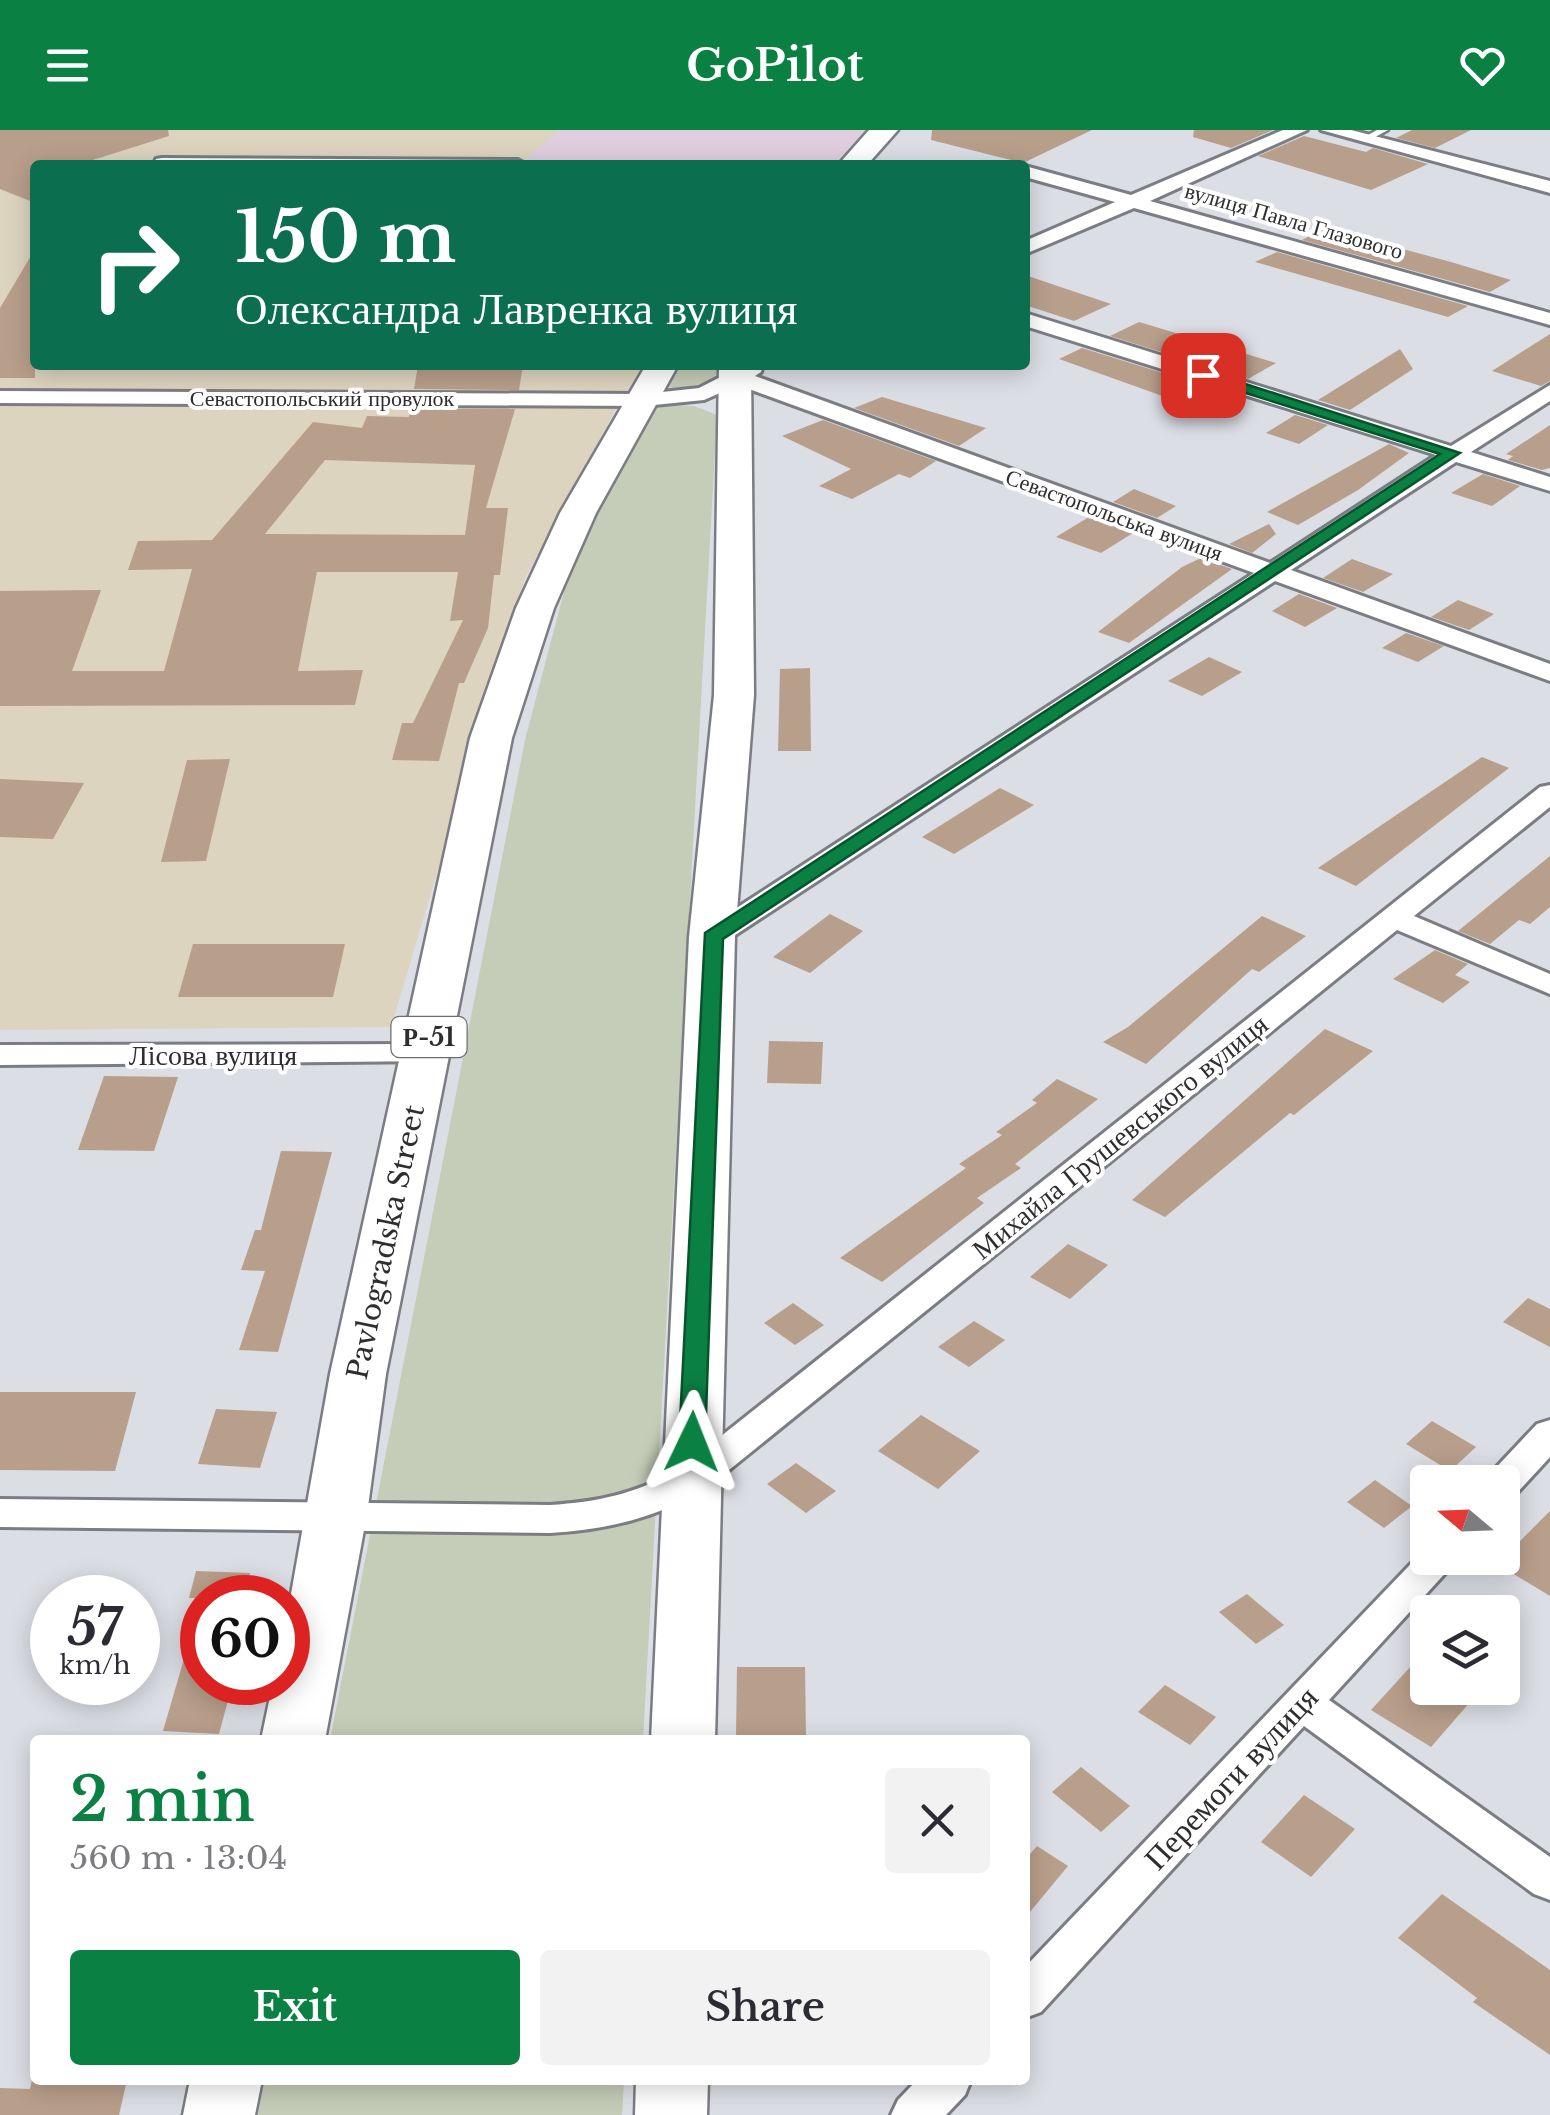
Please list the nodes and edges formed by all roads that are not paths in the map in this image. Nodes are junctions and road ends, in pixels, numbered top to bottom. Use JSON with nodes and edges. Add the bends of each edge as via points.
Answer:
{"nodes":[{"id":1,"x":884,"y":130,"type":"edge"},
{"id":2,"x":1298,"y":130,"type":"edge"},
{"id":3,"x":1330,"y":130,"type":"edge"},
{"id":4,"x":1384,"y":130,"type":"edge"},
{"id":5,"x":1364,"y":139,"type":"junction"},
{"id":6,"x":857,"y":160,"type":"edge"},
{"id":7,"x":1030,"y":172,"type":"edge"},
{"id":8,"x":1550,"y":187,"type":"edge"},
{"id":9,"x":1132,"y":201,"type":"junction"},
{"id":10,"x":1030,"y":246,"type":"edge"},
{"id":11,"x":1550,"y":319,"type":"edge"},
{"id":12,"x":1030,"y":321,"type":"edge"},
{"id":13,"x":741,"y":370,"type":"edge"},
{"id":14,"x":743,"y":370,"type":"edge"},
{"id":15,"x":746,"y":370,"type":"edge"},
{"id":16,"x":653,"y":382,"type":"edge"},
{"id":17,"x":1550,"y":391,"type":"edge"},
{"id":18,"x":0,"y":398,"type":"edge"},
{"id":19,"x":1452,"y":453,"type":"junction"},
{"id":20,"x":1550,"y":484,"type":"edge"},
{"id":21,"x":1269,"y":571,"type":"junction"},
{"id":22,"x":1550,"y":674,"type":"edge"},
{"id":23,"x":1550,"y":794,"type":"edge"},
{"id":24,"x":1394,"y":918,"type":"junction"},
{"id":25,"x":712,"y":937,"type":"junction"},
{"id":26,"x":1550,"y":984,"type":"edge"},
{"id":27,"x":426,"y":1054,"type":"junction"},
{"id":28,"x":0,"y":1055,"type":"edge"},
{"id":29,"x":1550,"y":1433,"type":"edge"},
{"id":30,"x":1520,"y":1466,"type":"edge"},
{"id":31,"x":690,"y":1481,"type":"junction"},
{"id":32,"x":0,"y":1513,"type":"edge"},
{"id":33,"x":337,"y":1514,"type":"junction"},
{"id":34,"x":1420,"y":1575,"type":"edge"},
{"id":35,"x":1302,"y":1703,"type":"junction"},
{"id":36,"x":294,"y":1735,"type":"edge"},
{"id":37,"x":684,"y":1735,"type":"edge"},
{"id":38,"x":1550,"y":1881,"type":"edge"},
{"id":39,"x":1030,"y":1993,"type":"edge"},
{"id":40,"x":225,"y":2085,"type":"edge"},
{"id":41,"x":672,"y":2085,"type":"edge"},
{"id":42,"x":943,"y":2085,"type":"edge"},
{"id":43,"x":220,"y":2115,"type":"edge"},
{"id":44,"x":671,"y":2115,"type":"edge"},
{"id":45,"x":915,"y":2115,"type":"edge"}],
"edges":[{"from":1,"to":6,"type":"main road"},
{"from":2,"to":9,"type":"street"},
{"from":3,"to":5,"type":"street"},
{"from":4,"to":5,"type":"lane"},
{"from":5,"to":8,"type":"street"},
{"from":7,"to":9,"type":"street","name":"вулиця Павла Глазового"},
{"from":9,"to":10,"type":"street"},
{"from":9,"to":11,"type":"street","name":"вулиця Павла Глазового"},
{"from":12,"to":19,"type":"street"},
{"from":13,"to":16,"type":"street","name":"Севастопольський провулок","via":[[704,394]]},
{"from":14,"to":25,"type":"main road","via":[[734,695]]},
{"from":15,"to":21,"type":"street","name":"Севастопольська вулиця"},
{"from":16,"to":18,"type":"street","name":"Севастопольський провулок"},
{"from":16,"to":27,"type":"main road","name":"Pavlogradska Street","number":"Р-51","via":[[542,592],[491,738]]},
{"from":17,"to":19,"type":"street"},
{"from":19,"to":20,"type":"street"},
{"from":19,"to":21,"type":"street"},
{"from":21,"to":22,"type":"street","name":"Севастопольська вулиця"},
{"from":21,"to":25,"type":"street"},
{"from":23,"to":24,"type":"street","name":"Михайла Грушевського вулиця"},
{"from":24,"to":26,"type":"street"},
{"from":24,"to":31,"type":"street","name":"Михайла Грушевського вулиця"},
{"from":25,"to":31,"type":"main road"},
{"from":27,"to":28,"type":"street","name":"Лісова вулиця"},
{"from":27,"to":33,"type":"main road","name":"Pavlogradska Street","number":"Р-51","via":[[358,1374]]},
{"from":29,"to":30,"type":"street"},
{"from":31,"to":33,"type":"street","name":"Михайла Грушевського вулиця","via":[[644,1507],[598,1517]]},
{"from":31,"to":37,"type":"main road"},
{"from":32,"to":33,"type":"street","name":"Михайла Грушевського вулиця"},
{"from":33,"to":36,"type":"main road","name":"Pavlogradska Street","number":"Р-51"},
{"from":34,"to":35,"type":"street","name":"Перемоги вулиця"},
{"from":35,"to":38,"type":"street"},
{"from":35,"to":39,"type":"street","name":"Перемоги вулиця"},
{"from":40,"to":43,"type":"main road"},
{"from":41,"to":44,"type":"main road"},
{"from":42,"to":45,"type":"street"}]}
